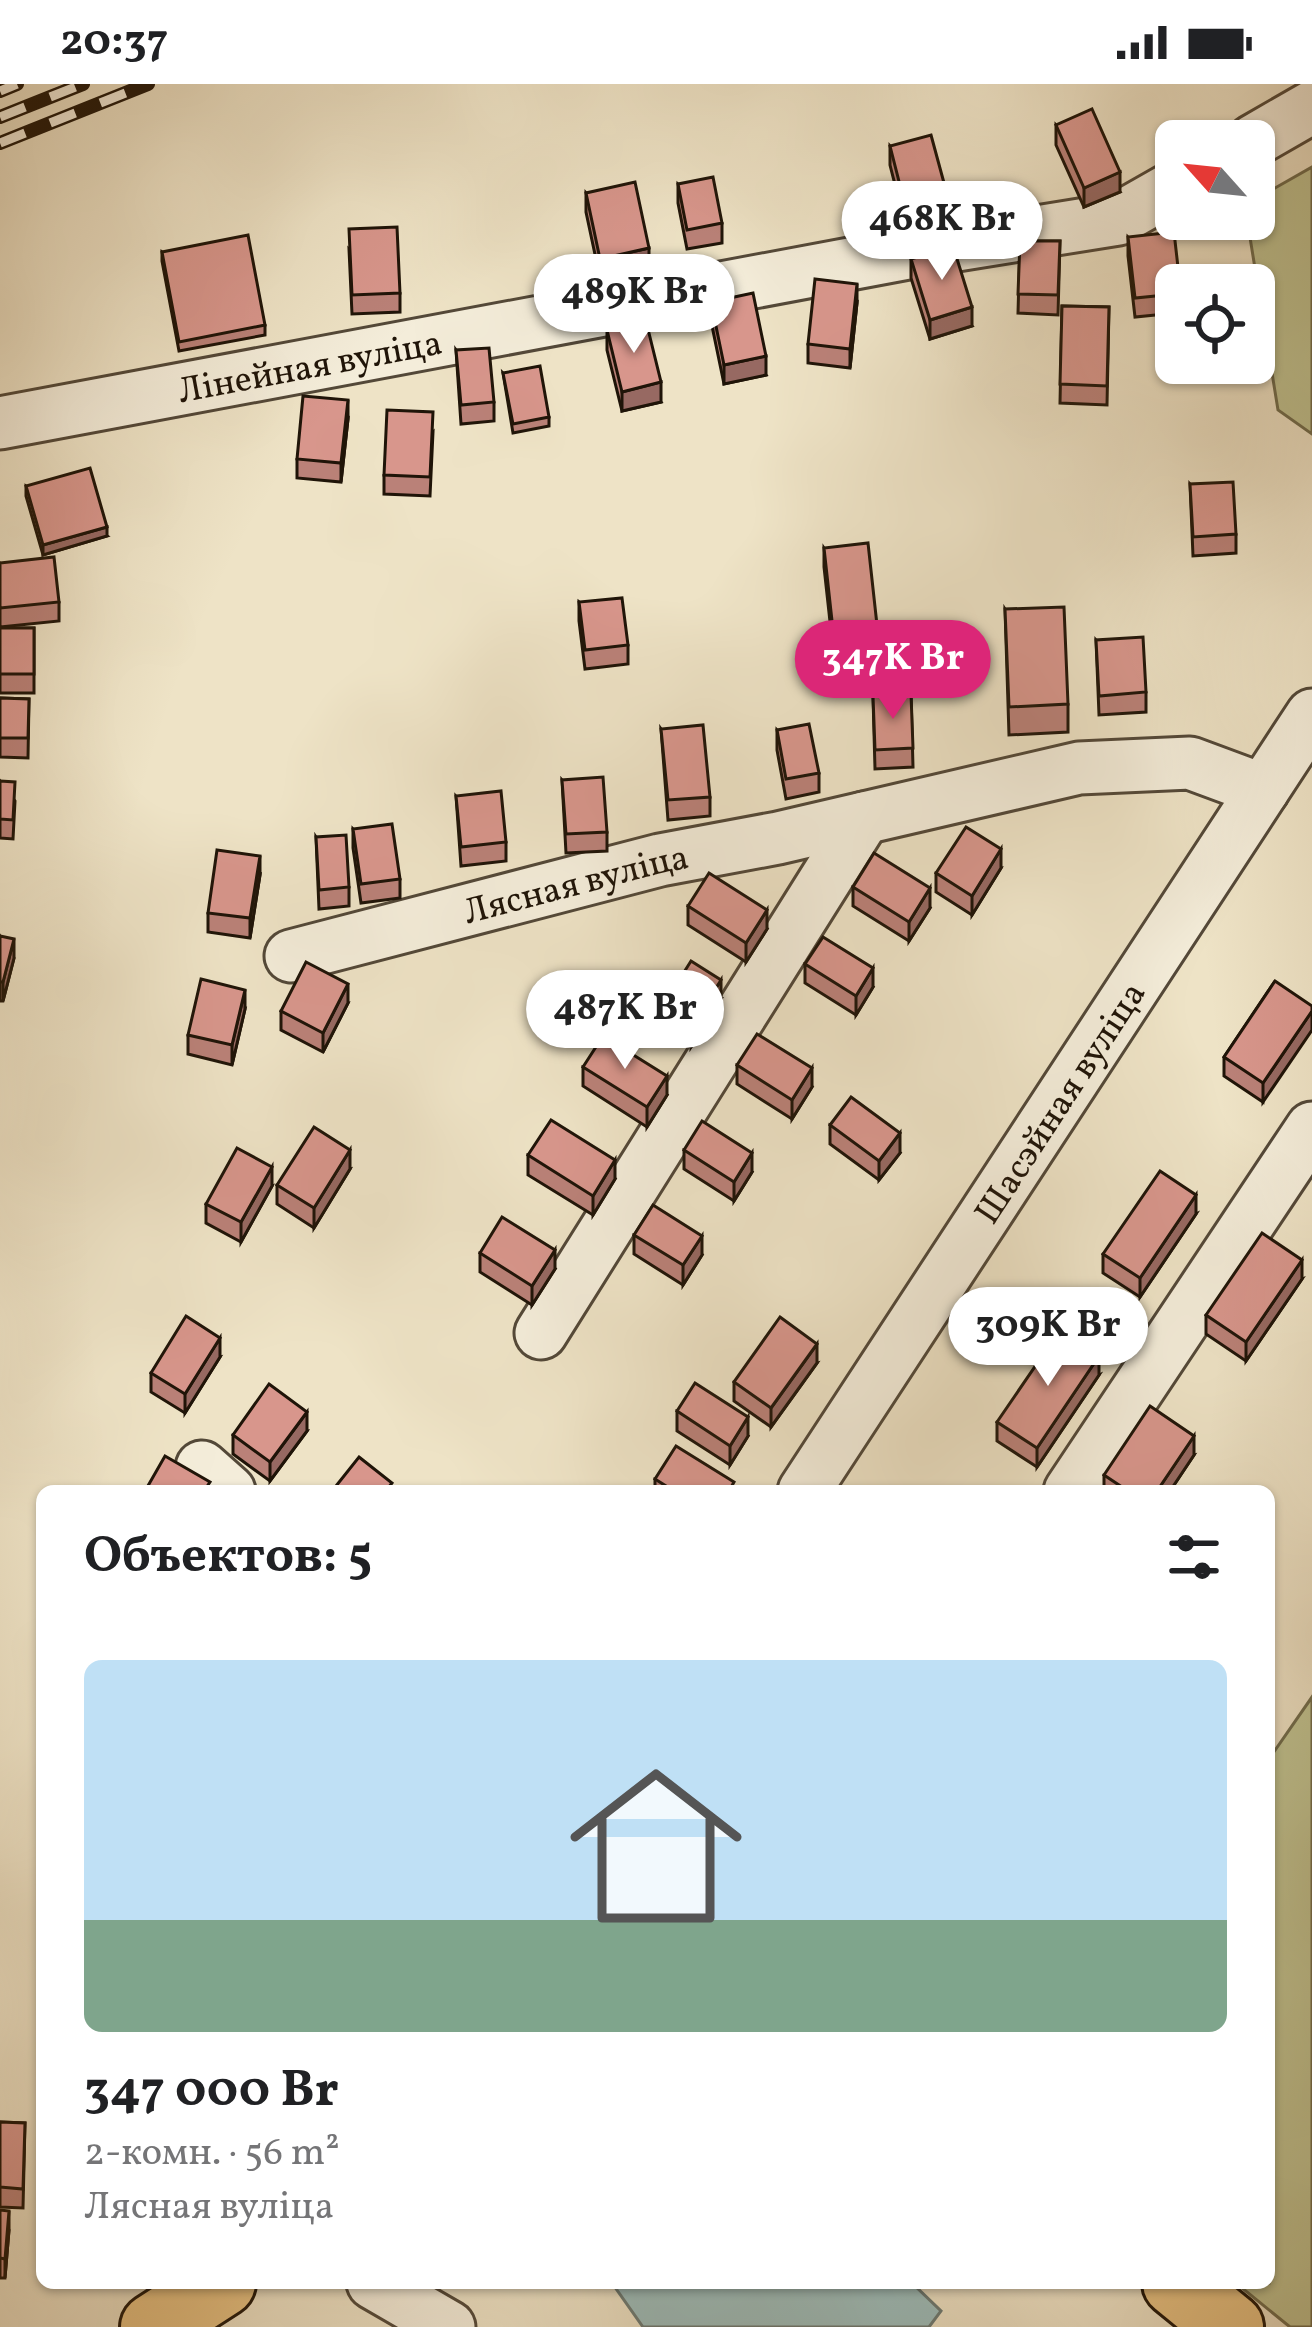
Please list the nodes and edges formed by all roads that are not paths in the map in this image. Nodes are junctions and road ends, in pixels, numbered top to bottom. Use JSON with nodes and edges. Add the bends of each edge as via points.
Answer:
{"nodes":[{"id":1,"x":1312,"y":106,"type":"edge"},
{"id":2,"x":1275,"y":128,"type":"edge"},
{"id":3,"x":1155,"y":198,"type":"edge"},
{"id":4,"x":0,"y":423,"type":"edge"},
{"id":5,"x":1312,"y":715,"type":"edge"},
{"id":6,"x":1263,"y":790,"type":"junction"},
{"id":7,"x":865,"y":818,"type":"junction"},
{"id":8,"x":291,"y":956,"type":"dead end"},
{"id":9,"x":1312,"y":1128,"type":"edge"},
{"id":10,"x":541,"y":1333,"type":"dead end"},
{"id":11,"x":808,"y":1485,"type":"edge"},
{"id":12,"x":1074,"y":1485,"type":"edge"},
{"id":13,"x":213,"y":2289,"type":"edge"},
{"id":14,"x":383,"y":2289,"type":"edge"},
{"id":15,"x":1183,"y":2289,"type":"edge"},
{"id":16,"x":154,"y":2327,"type":"edge"},
{"id":17,"x":449,"y":2327,"type":"edge"},
{"id":18,"x":1230,"y":2327,"type":"edge"}],
"edges":[{"from":1,"to":2,"type":"street"},
{"from":3,"to":4,"type":"street","name":"Лінейная вуліца","via":[[1118,219]]},
{"from":5,"to":6,"type":"street","name":"Шасэйная вуліца"},
{"from":6,"to":7,"type":"street","name":"Лясная вуліца","via":[[1190,764],[1079,768]]},
{"from":6,"to":11,"type":"street","name":"Шасэйная вуліца"},
{"from":7,"to":8,"type":"street","name":"Лясная вуліца","via":[[660,860]]},
{"from":7,"to":10,"type":"street"},
{"from":9,"to":12,"type":"street"},
{"from":13,"to":16,"type":"main road"},
{"from":14,"to":17,"type":"street"},
{"from":15,"to":18,"type":"main road"}]}
